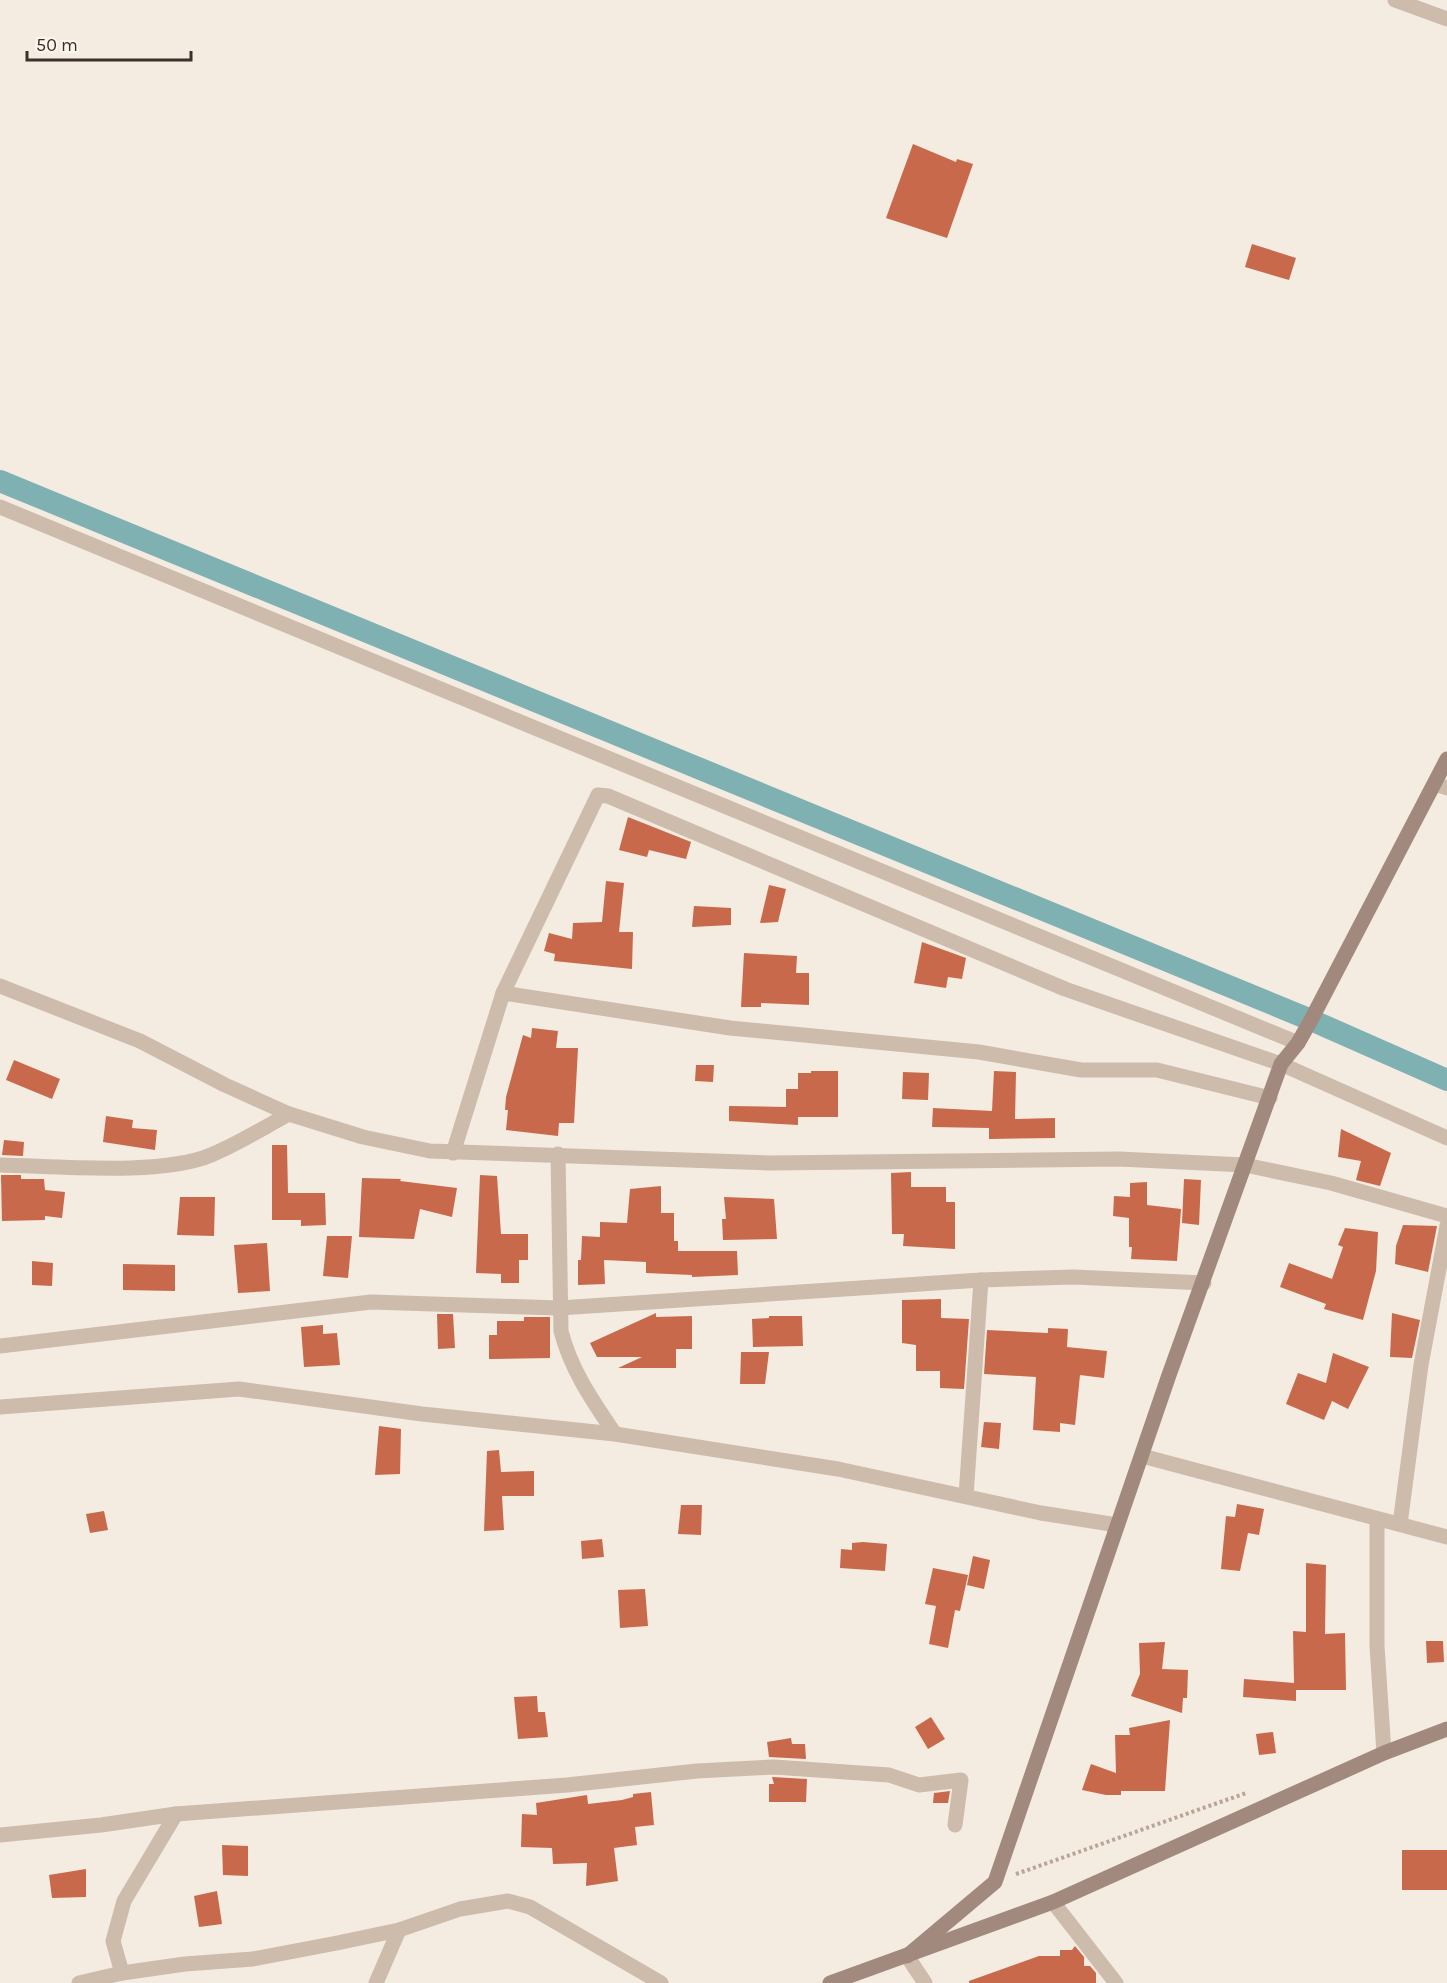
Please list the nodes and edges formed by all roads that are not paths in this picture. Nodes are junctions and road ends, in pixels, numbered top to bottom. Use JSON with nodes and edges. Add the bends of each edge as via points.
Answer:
{"nodes":[{"id":1,"x":1395,"y":0,"type":"edge"},
{"id":2,"x":1447,"y":19,"type":"edge"},
{"id":3,"x":0,"y":507,"type":"edge"},
{"id":4,"x":1447,"y":759,"type":"edge"},
{"id":5,"x":1441,"y":786,"type":"edge"},
{"id":6,"x":0,"y":986,"type":"edge"},
{"id":7,"x":503,"y":993,"type":"junction"},
{"id":8,"x":1298,"y":1043,"type":"junction"},
{"id":9,"x":1281,"y":1064,"type":"junction"},
{"id":10,"x":1270,"y":1098,"type":"junction"},
{"id":11,"x":289,"y":1114,"type":"junction"},
{"id":12,"x":1447,"y":1138,"type":"edge"},
{"id":13,"x":453,"y":1153,"type":"junction"},
{"id":14,"x":558,"y":1154,"type":"junction"},
{"id":15,"x":0,"y":1165,"type":"edge"},
{"id":16,"x":1245,"y":1165,"type":"junction"},
{"id":17,"x":1447,"y":1216,"type":"edge"},
{"id":18,"x":1447,"y":1226,"type":"edge"},
{"id":19,"x":981,"y":1280,"type":"junction"},
{"id":20,"x":1204,"y":1283,"type":"junction"},
{"id":21,"x":559,"y":1308,"type":"junction"},
{"id":22,"x":0,"y":1346,"type":"edge"},
{"id":23,"x":0,"y":1407,"type":"edge"},
{"id":24,"x":615,"y":1434,"type":"junction"},
{"id":25,"x":1142,"y":1456,"type":"junction"},
{"id":26,"x":966,"y":1496,"type":"junction"},
{"id":27,"x":1377,"y":1519,"type":"junction"},
{"id":28,"x":1400,"y":1524,"type":"junction"},
{"id":29,"x":1117,"y":1525,"type":"junction"},
{"id":30,"x":1447,"y":1538,"type":"edge"},
{"id":31,"x":1447,"y":1729,"type":"edge"},
{"id":32,"x":1384,"y":1753,"type":"junction"},
{"id":33,"x":176,"y":1814,"type":"junction"},
{"id":34,"x":956,"y":1825,"type":"dead end"},
{"id":35,"x":0,"y":1835,"type":"edge"},
{"id":36,"x":1053,"y":1902,"type":"junction"},
{"id":37,"x":399,"y":1930,"type":"junction"},
{"id":38,"x":907,"y":1956,"type":"junction"},
{"id":39,"x":122,"y":1973,"type":"junction"},
{"id":40,"x":79,"y":1983,"type":"edge"},
{"id":41,"x":376,"y":1983,"type":"edge"},
{"id":42,"x":661,"y":1983,"type":"edge"},
{"id":43,"x":830,"y":1983,"type":"edge"},
{"id":44,"x":925,"y":1983,"type":"edge"},
{"id":45,"x":1116,"y":1983,"type":"edge"}],
"edges":[{"from":1,"to":2,"type":"street"},
{"from":3,"to":8,"type":"street"},
{"from":4,"to":5,"type":"street"},
{"from":5,"to":8,"type":"street"},
{"from":6,"to":11,"type":"street","via":[[140,1041],[225,1086]]},
{"from":7,"to":9,"type":"street","via":[[598,795],[1065,989]]},
{"from":7,"to":10,"type":"street","via":[[730,1028],[979,1052],[1081,1070],[1157,1070]]},
{"from":7,"to":13,"type":"street"},
{"from":8,"to":9,"type":"street"},
{"from":9,"to":10,"type":"street"},
{"from":9,"to":12,"type":"street"},
{"from":10,"to":16,"type":"street"},
{"from":11,"to":13,"type":"street","via":[[363,1137]]},
{"from":11,"to":15,"type":"street","via":[[210,1156],[190,1161],[133,1168]]},
{"from":13,"to":14,"type":"street"},
{"from":14,"to":16,"type":"street","via":[[770,1163],[1119,1159]]},
{"from":14,"to":21,"type":"street"},
{"from":16,"to":17,"type":"street","via":[[1331,1183]]},
{"from":16,"to":20,"type":"street"},
{"from":18,"to":28,"type":"street","via":[[1421,1365]]},
{"from":19,"to":20,"type":"street","via":[[1074,1277]]},
{"from":19,"to":21,"type":"street"},
{"from":19,"to":26,"type":"street"},
{"from":20,"to":25,"type":"street"},
{"from":21,"to":22,"type":"street","via":[[371,1302]]},
{"from":21,"to":24,"type":"street","via":[[567,1355],[582,1387]]},
{"from":23,"to":24,"type":"street","via":[[239,1389],[422,1414]]},
{"from":24,"to":26,"type":"street","via":[[838,1469]]},
{"from":25,"to":27,"type":"street"},
{"from":25,"to":29,"type":"street"},
{"from":26,"to":29,"type":"street"},
{"from":27,"to":28,"type":"street"},
{"from":27,"to":32,"type":"street","via":[[1377,1646]]},
{"from":28,"to":30,"type":"street"},
{"from":29,"to":38,"type":"street","via":[[995,1882]]},
{"from":31,"to":32,"type":"street"},
{"from":32,"to":36,"type":"street"},
{"from":33,"to":34,"type":"street","via":[[774,1767],[889,1775],[919,1785],[961,1780]]},
{"from":33,"to":35,"type":"street"},
{"from":33,"to":39,"type":"street","via":[[124,1901],[113,1941]]},
{"from":36,"to":38,"type":"street"},
{"from":36,"to":45,"type":"street"},
{"from":37,"to":39,"type":"street","via":[[253,1959]]},
{"from":37,"to":41,"type":"street"},
{"from":37,"to":42,"type":"street","via":[[460,1909],[508,1901],[530,1908]]},
{"from":38,"to":43,"type":"street"},
{"from":38,"to":44,"type":"street"},
{"from":39,"to":40,"type":"street"}]}
